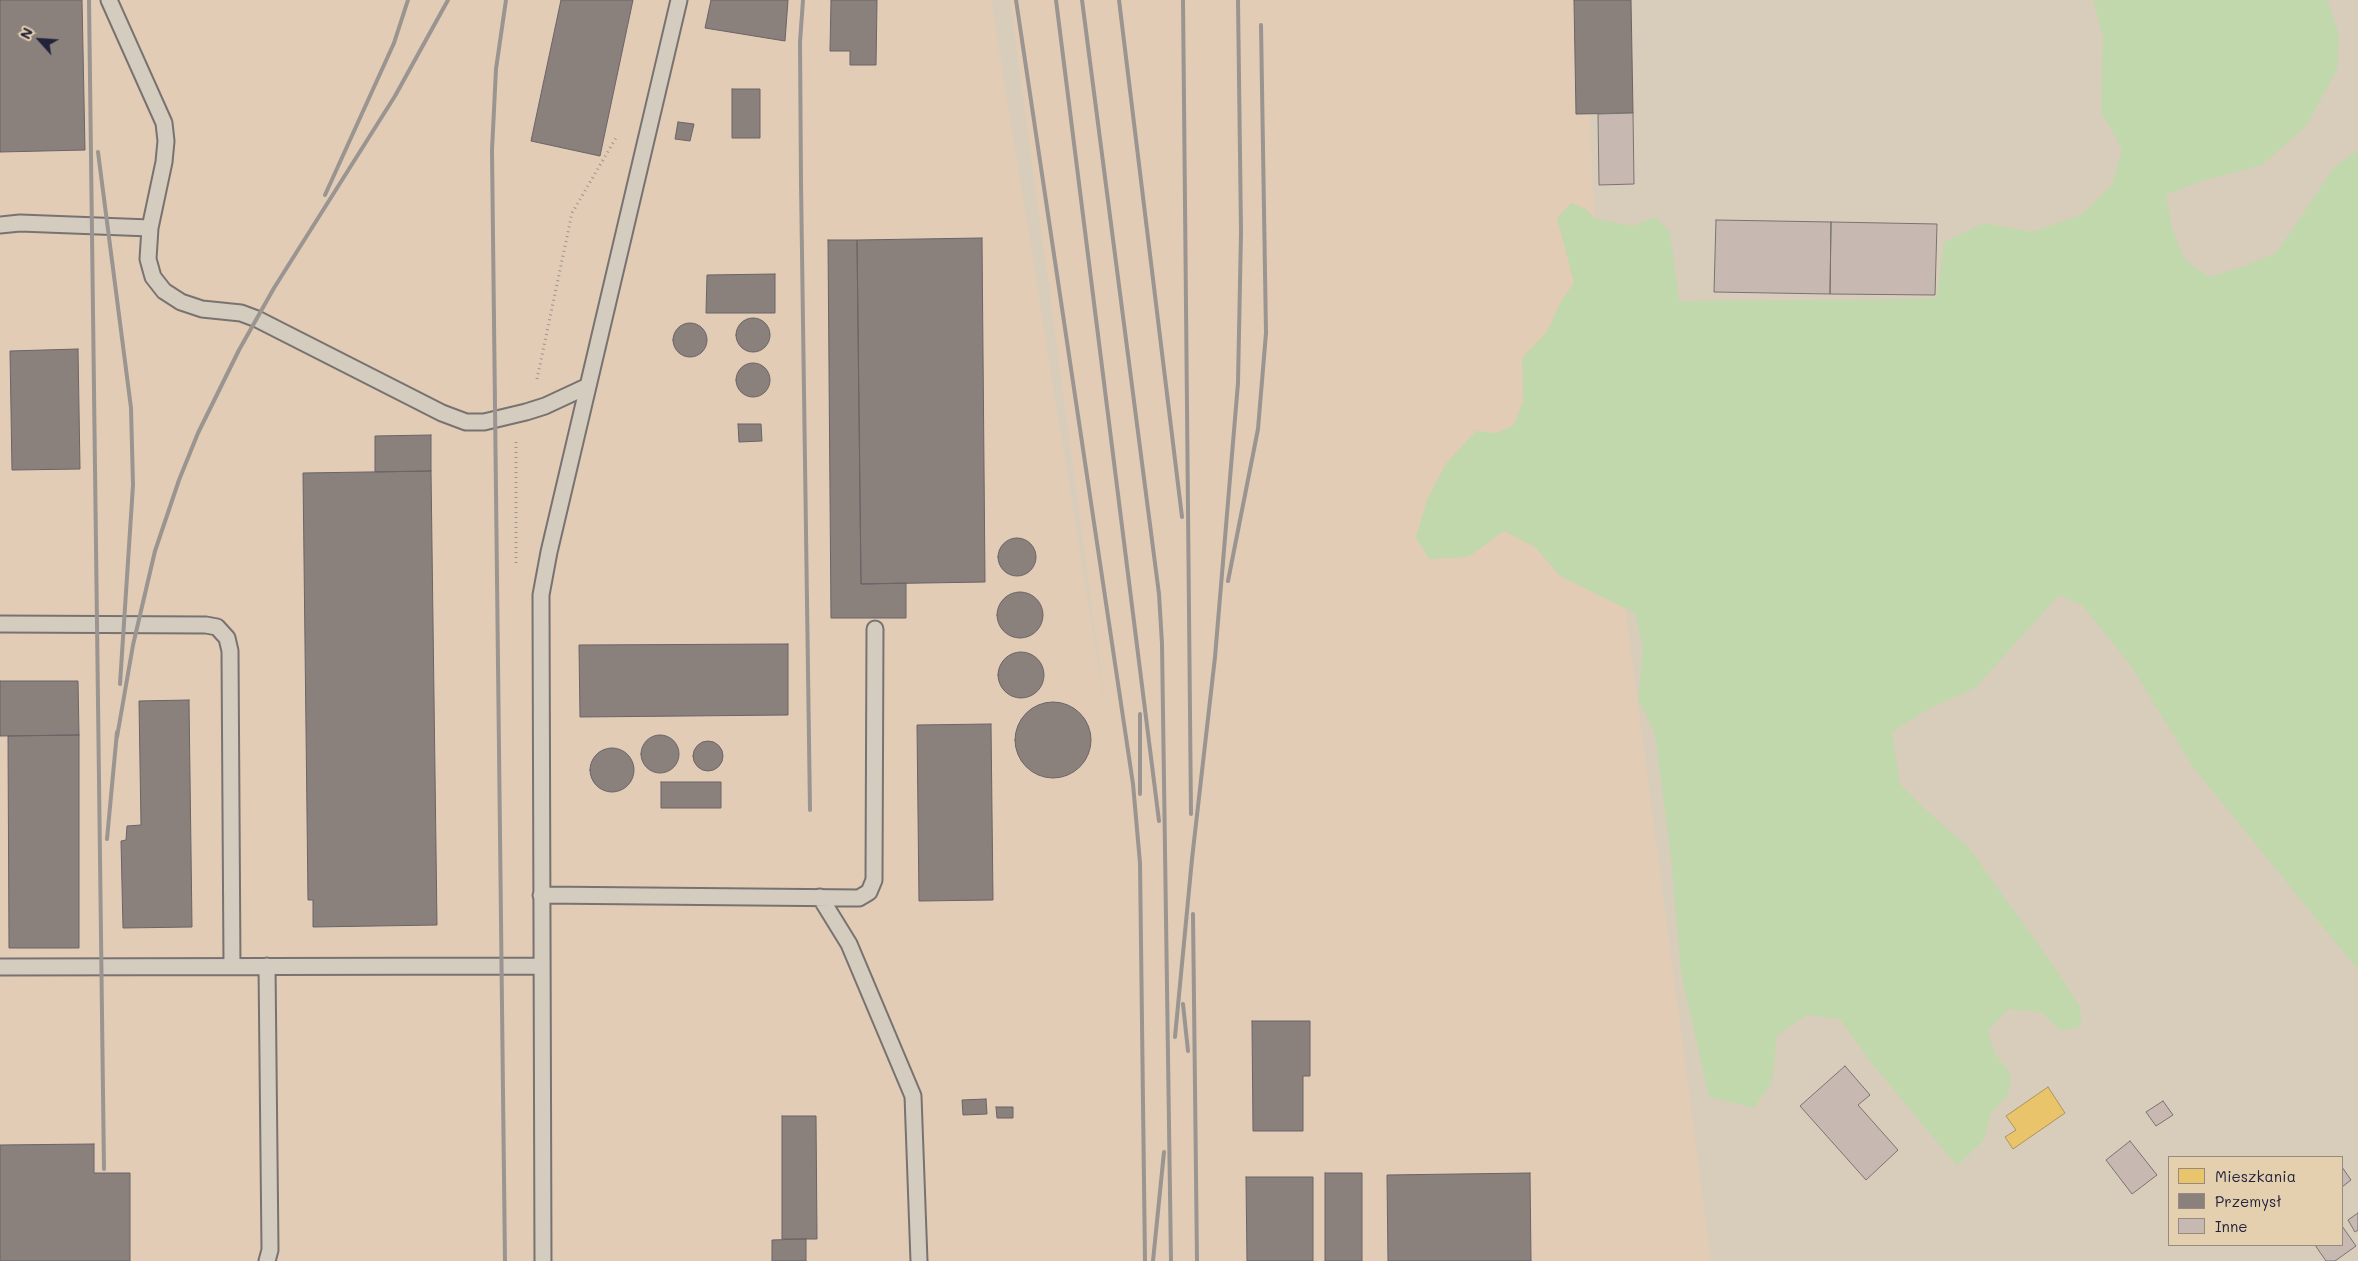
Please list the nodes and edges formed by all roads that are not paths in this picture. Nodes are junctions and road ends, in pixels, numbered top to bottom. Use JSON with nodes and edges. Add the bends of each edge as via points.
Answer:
{"nodes":[{"id":1,"x":108,"y":0,"type":"edge"},
{"id":2,"x":679,"y":0,"type":"edge"},
{"id":3,"x":0,"y":225,"type":"edge"},
{"id":4,"x":150,"y":228,"type":"junction"},
{"id":5,"x":588,"y":386,"type":"junction"},
{"id":6,"x":0,"y":624,"type":"edge"},
{"id":7,"x":875,"y":629,"type":"dead end"},
{"id":8,"x":541,"y":895,"type":"junction"},
{"id":9,"x":820,"y":897,"type":"junction"},
{"id":10,"x":232,"y":966,"type":"junction"},
{"id":11,"x":267,"y":966,"type":"junction"},
{"id":12,"x":541,"y":966,"type":"junction"},
{"id":13,"x":0,"y":967,"type":"edge"},
{"id":14,"x":267,"y":1261,"type":"edge"},
{"id":15,"x":543,"y":1261,"type":"edge"},
{"id":16,"x":918,"y":1261,"type":"edge"}],
"edges":[{"from":1,"to":4,"type":"lane","via":[[164,123],[164,162]]},
{"from":2,"to":5,"type":"lane"},
{"from":3,"to":4,"type":"lane"},
{"from":4,"to":5,"type":"lane","via":[[149,270],[164,292],[202,309],[241,313],[257,320],[454,419],[466,422],[496,420],[545,406]]},
{"from":5,"to":8,"type":"lane","via":[[541,594]]},
{"from":6,"to":10,"type":"lane","via":[[206,625],[217,627],[226,638],[230,651]]},
{"from":7,"to":9,"type":"lane","via":[[874,880],[869,892],[859,898]]},
{"from":8,"to":9,"type":"lane"},
{"from":8,"to":12,"type":"lane"},
{"from":9,"to":16,"type":"lane","via":[[849,944],[913,1096]]},
{"from":10,"to":11,"type":"lane"},
{"from":10,"to":13,"type":"lane"},
{"from":11,"to":12,"type":"lane"},
{"from":11,"to":14,"type":"lane","via":[[270,1250]]},
{"from":12,"to":15,"type":"lane"}]}
